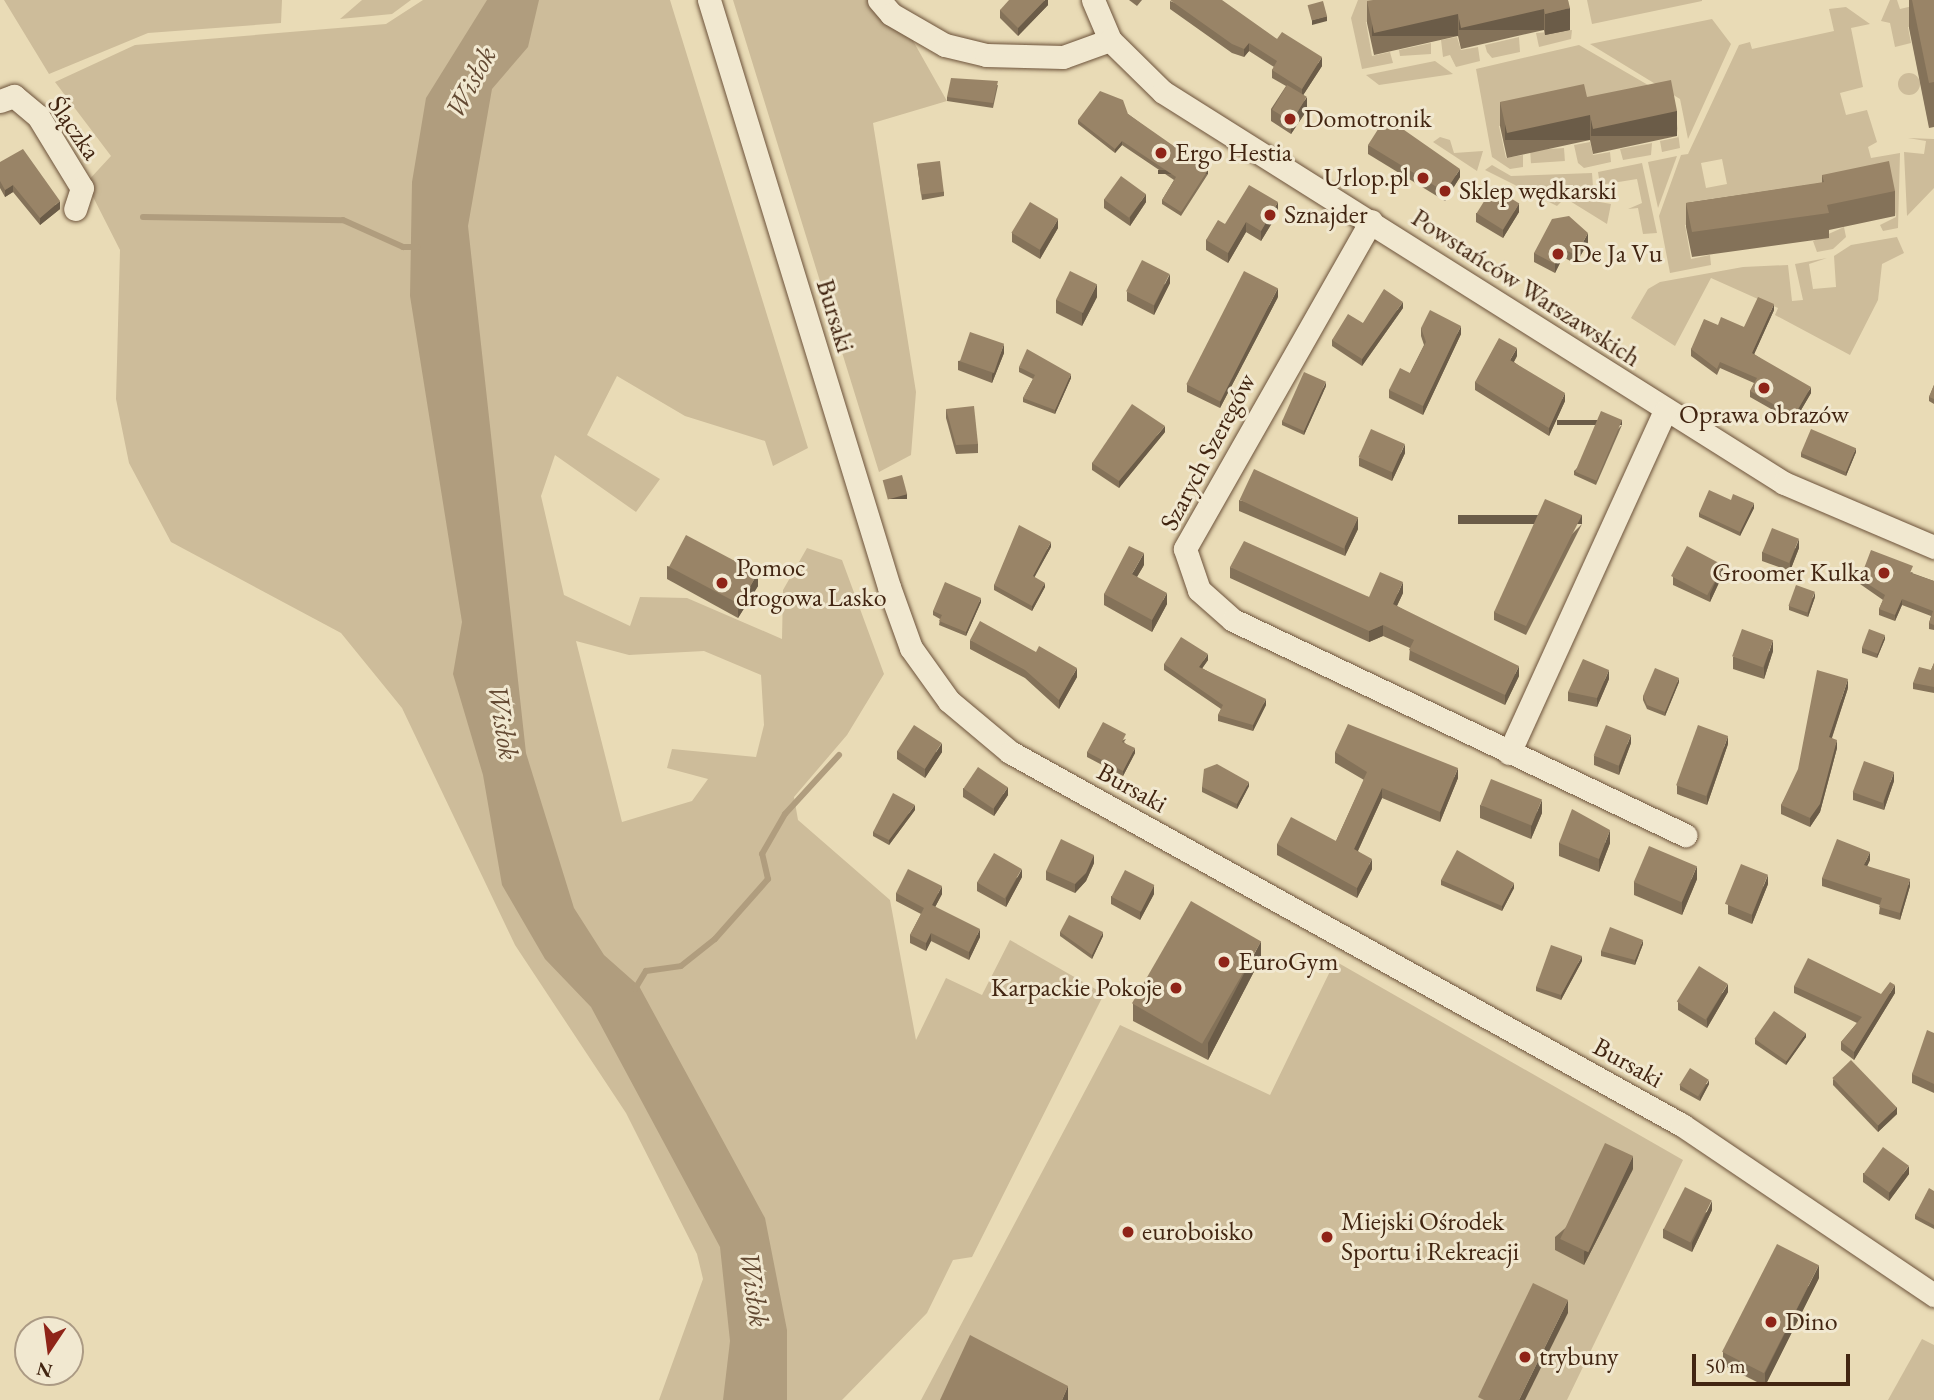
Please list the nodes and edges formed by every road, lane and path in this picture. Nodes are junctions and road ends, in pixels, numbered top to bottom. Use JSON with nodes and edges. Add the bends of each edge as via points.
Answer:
{"nodes":[{"id":1,"x":709,"y":0,"type":"edge"},
{"id":2,"x":878,"y":0,"type":"edge"},
{"id":3,"x":1093,"y":0,"type":"edge"},
{"id":4,"x":1110,"y":40,"type":"junction"},
{"id":5,"x":0,"y":101,"type":"edge"},
{"id":6,"x":75,"y":209,"type":"dead end"},
{"id":7,"x":1371,"y":221,"type":"junction"},
{"id":8,"x":1665,"y":411,"type":"junction"},
{"id":9,"x":1934,"y":547,"type":"edge"},
{"id":10,"x":1508,"y":753,"type":"junction"},
{"id":11,"x":1685,"y":835,"type":"dead end"},
{"id":12,"x":1934,"y":1296,"type":"edge"}],
"edges":[{"from":1,"to":12,"type":"street","name":"Bursaki","via":[[889,587],[911,648],[949,701],[1010,752],[1682,1125]]},
{"from":2,"to":4,"type":"street","via":[[891,14],[945,46],[986,55],[1063,57]]},
{"from":3,"to":4,"type":"street"},
{"from":4,"to":7,"type":"street","name":"Powstańców Warszawskich","via":[[1163,92]]},
{"from":5,"to":6,"type":"street","name":"Ślączka","via":[[14,96],[38,116],[82,188]]},
{"from":7,"to":8,"type":"street","name":"Powstańców Warszawskich"},
{"from":7,"to":10,"type":"street","name":"Szarych Szeregów","via":[[1185,549],[1199,590],[1233,620]]},
{"from":8,"to":9,"type":"street","name":"Powstańców Warszawskich","via":[[1784,483]]},
{"from":8,"to":10,"type":"street"},
{"from":10,"to":11,"type":"street","name":"Szarych Szeregów"}]}
